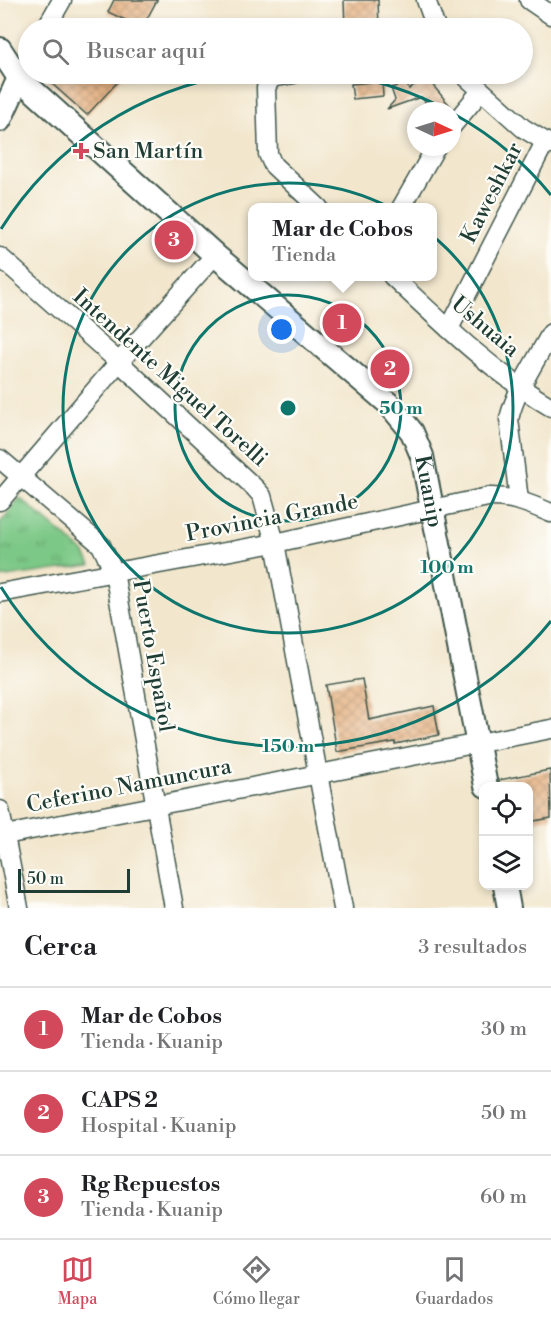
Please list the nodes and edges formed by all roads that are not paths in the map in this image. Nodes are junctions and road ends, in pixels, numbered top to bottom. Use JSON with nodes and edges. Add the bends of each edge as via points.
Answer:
{"nodes":[{"id":1,"x":62,"y":0,"type":"edge"},
{"id":2,"x":426,"y":0,"type":"edge"},
{"id":3,"x":529,"y":0,"type":"edge"},
{"id":4,"x":551,"y":15,"type":"edge"},
{"id":5,"x":52,"y":18,"type":"edge"},
{"id":6,"x":432,"y":18,"type":"edge"},
{"id":7,"x":0,"y":49,"type":"edge"},
{"id":8,"x":18,"y":65,"type":"edge"},
{"id":9,"x":18,"y":82,"type":"edge"},
{"id":10,"x":38,"y":84,"type":"edge"},
{"id":11,"x":268,"y":84,"type":"edge"},
{"id":12,"x":474,"y":84,"type":"edge"},
{"id":13,"x":481,"y":91,"type":"junction"},
{"id":14,"x":461,"y":115,"type":"edge"},
{"id":15,"x":0,"y":120,"type":"edge"},
{"id":16,"x":548,"y":143,"type":"edge"},
{"id":17,"x":431,"y":156,"type":"edge"},
{"id":18,"x":315,"y":203,"type":"edge"},
{"id":19,"x":402,"y":203,"type":"edge"},
{"id":20,"x":215,"y":255,"type":"junction"},
{"id":21,"x":0,"y":257,"type":"edge"},
{"id":22,"x":397,"y":281,"type":"edge"},
{"id":23,"x":449,"y":329,"type":"junction"},
{"id":24,"x":551,"y":333,"type":"edge"},
{"id":25,"x":119,"y":362,"type":"junction"},
{"id":26,"x":520,"y":389,"type":"junction"},
{"id":27,"x":551,"y":407,"type":"edge"},
{"id":28,"x":0,"y":459,"type":"edge"},
{"id":29,"x":19,"y":476,"type":"junction"},
{"id":30,"x":519,"y":500,"type":"junction"},
{"id":31,"x":0,"y":501,"type":"edge"},
{"id":32,"x":434,"y":510,"type":"junction"},
{"id":33,"x":551,"y":513,"type":"edge"},
{"id":34,"x":275,"y":543,"type":"junction"},
{"id":35,"x":114,"y":572,"type":"junction"},
{"id":36,"x":0,"y":593,"type":"edge"},
{"id":37,"x":551,"y":729,"type":"edge"},
{"id":38,"x":478,"y":743,"type":"junction"},
{"id":39,"x":319,"y":773,"type":"junction"},
{"id":40,"x":485,"y":782,"type":"edge"},
{"id":41,"x":155,"y":806,"type":"junction"},
{"id":42,"x":0,"y":810,"type":"edge"},
{"id":43,"x":3,"y":836,"type":"edge"},
{"id":44,"x":506,"y":890,"type":"edge"},
{"id":45,"x":19,"y":908,"type":"edge"},
{"id":46,"x":174,"y":908,"type":"edge"},
{"id":47,"x":343,"y":908,"type":"edge"},
{"id":48,"x":510,"y":908,"type":"edge"}],
"edges":[{"from":1,"to":5,"type":"street"},
{"from":2,"to":6,"type":"street"},
{"from":3,"to":4,"type":"street"},
{"from":7,"to":8,"type":"main road","name":"Kuanip"},
{"from":9,"to":15,"type":"main road"},
{"from":10,"to":20,"type":"main road","name":"Kuanip"},
{"from":11,"to":18,"type":"street","via":[[268,154],[273,165]]},
{"from":12,"to":13,"type":"street"},
{"from":13,"to":14,"type":"street"},
{"from":13,"to":16,"type":"street","via":[[523,128]]},
{"from":16,"to":23,"type":"street","name":"Kaweshkar"},
{"from":17,"to":19,"type":"street"},
{"from":20,"to":25,"type":"street"},
{"from":20,"to":32,"type":"main road","name":"Kuanip","via":[[406,422],[420,450]]},
{"from":21,"to":25,"type":"street","name":"Intendente Miguel Torelli"},
{"from":22,"to":23,"type":"street","name":"Ushuaia"},
{"from":23,"to":26,"type":"street","name":"Ushuaia"},
{"from":24,"to":26,"type":"street"},
{"from":25,"to":29,"type":"street"},
{"from":25,"to":34,"type":"street","name":"Intendente Miguel Torelli","via":[[262,496]]},
{"from":26,"to":27,"type":"street","name":"Ushuaia"},
{"from":26,"to":30,"type":"street","via":[[509,419]]},
{"from":28,"to":29,"type":"street","name":"Puerto Español"},
{"from":29,"to":31,"type":"street"},
{"from":29,"to":35,"type":"street","name":"Puerto Español","via":[[100,545]]},
{"from":30,"to":32,"type":"street","name":"Provincia Grande","via":[[488,497]]},
{"from":30,"to":33,"type":"street","name":"Provincia Grande"},
{"from":32,"to":34,"type":"street","name":"Provincia Grande"},
{"from":32,"to":38,"type":"main road","name":"Kuanip"},
{"from":34,"to":35,"type":"street","name":"Provincia Grande"},
{"from":34,"to":39,"type":"street","name":"Intendente Miguel Torelli"},
{"from":35,"to":36,"type":"street","name":"Provincia Grande"},
{"from":35,"to":41,"type":"street","name":"Puerto Español"},
{"from":37,"to":38,"type":"street","name":"Ceferino Namuncura"},
{"from":38,"to":39,"type":"street","name":"Ceferino Namuncura"},
{"from":38,"to":40,"type":"main road","name":"Kuanip"},
{"from":39,"to":41,"type":"street","name":"Ceferino Namuncura"},
{"from":39,"to":47,"type":"street","name":"Intendente Miguel Torelli"},
{"from":41,"to":43,"type":"street","name":"Ceferino Namuncura"},
{"from":41,"to":46,"type":"street","name":"Puerto Español"},
{"from":42,"to":43,"type":"street"},
{"from":43,"to":45,"type":"street"},
{"from":44,"to":48,"type":"main road"}]}
